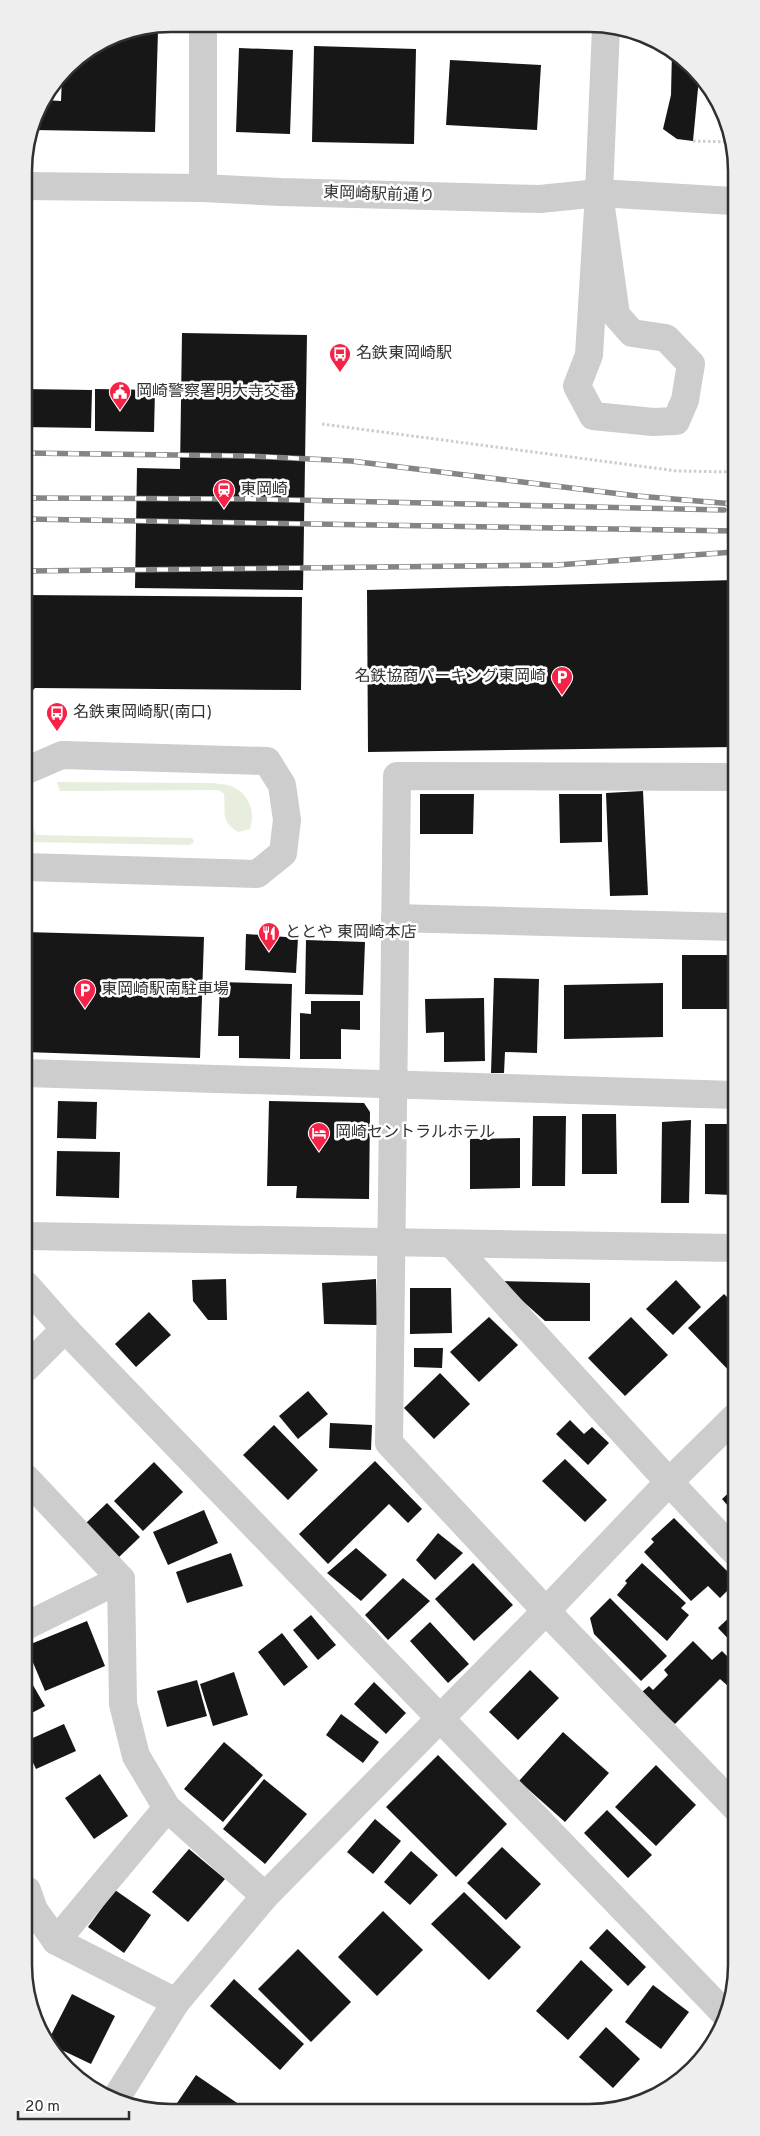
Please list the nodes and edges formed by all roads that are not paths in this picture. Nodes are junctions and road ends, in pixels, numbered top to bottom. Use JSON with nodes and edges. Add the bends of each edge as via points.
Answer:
{"nodes":[{"id":1,"x":203,"y":33,"type":"edge"},
{"id":2,"x":606,"y":34,"type":"edge"},
{"id":3,"x":33,"y":186,"type":"edge"},
{"id":4,"x":203,"y":188,"type":"junction"},
{"id":5,"x":599,"y":193,"type":"junction"},
{"id":6,"x":728,"y":201,"type":"edge"},
{"id":7,"x":33,"y":768,"type":"edge"},
{"id":8,"x":728,"y":777,"type":"edge"},
{"id":9,"x":33,"y":867,"type":"edge"},
{"id":10,"x":395,"y":918,"type":"junction"},
{"id":11,"x":728,"y":928,"type":"edge"},
{"id":12,"x":32,"y":1073,"type":"edge"},
{"id":13,"x":393,"y":1083,"type":"junction"},
{"id":14,"x":727,"y":1095,"type":"edge"},
{"id":15,"x":32,"y":1236,"type":"edge"},
{"id":16,"x":392,"y":1242,"type":"junction"},
{"id":17,"x":452,"y":1244,"type":"junction"},
{"id":18,"x":727,"y":1248,"type":"edge"},
{"id":19,"x":32,"y":1292,"type":"edge"},
{"id":20,"x":65,"y":1330,"type":"junction"},
{"id":21,"x":32,"y":1362,"type":"edge"},
{"id":22,"x":727,"y":1425,"type":"edge"},
{"id":23,"x":669,"y":1482,"type":"junction"},
{"id":24,"x":32,"y":1485,"type":"edge"},
{"id":25,"x":727,"y":1544,"type":"edge"},
{"id":26,"x":121,"y":1579,"type":"junction"},
{"id":27,"x":546,"y":1611,"type":"junction"},
{"id":28,"x":32,"y":1623,"type":"edge"},
{"id":29,"x":441,"y":1718,"type":"junction"},
{"id":30,"x":727,"y":1799,"type":"edge"},
{"id":31,"x":167,"y":1808,"type":"junction"},
{"id":32,"x":265,"y":1896,"type":"junction"},
{"id":33,"x":32,"y":1905,"type":"edge"},
{"id":34,"x":56,"y":1941,"type":"junction"},
{"id":35,"x":176,"y":2002,"type":"junction"},
{"id":36,"x":720,"y":2009,"type":"edge"},
{"id":37,"x":119,"y":2093,"type":"edge"}],
"edges":[{"from":1,"to":4,"type":"street"},
{"from":2,"to":5,"type":"street"},
{"from":3,"to":4,"type":"street","name":"東岡崎駅前通り"},
{"from":4,"to":5,"type":"street","name":"東岡崎駅前通り","via":[[540,199]]},
{"from":5,"to":5,"type":"street","via":[[616,316],[632,333],[666,338],[691,364],[685,400],[676,422],[593,416],[577,386],[589,355]]},
{"from":5,"to":6,"type":"street","name":"東岡崎駅前通り"},
{"from":7,"to":9,"type":"street","via":[[62,755],[267,761],[282,785],[287,820],[283,853],[257,874]]},
{"from":8,"to":10,"type":"street","via":[[397,776]]},
{"from":10,"to":11,"type":"street"},
{"from":10,"to":13,"type":"street"},
{"from":12,"to":13,"type":"street"},
{"from":13,"to":14,"type":"street"},
{"from":13,"to":16,"type":"street"},
{"from":15,"to":16,"type":"street"},
{"from":16,"to":17,"type":"street"},
{"from":16,"to":27,"type":"street","via":[[389,1443]]},
{"from":17,"to":18,"type":"street"},
{"from":17,"to":23,"type":"street"},
{"from":19,"to":20,"type":"street"},
{"from":20,"to":21,"type":"street"},
{"from":20,"to":29,"type":"street"},
{"from":22,"to":23,"type":"street"},
{"from":23,"to":25,"type":"street"},
{"from":23,"to":27,"type":"street"},
{"from":24,"to":26,"type":"street"},
{"from":26,"to":28,"type":"street"},
{"from":26,"to":31,"type":"street","via":[[123,1704],[136,1756]]},
{"from":27,"to":29,"type":"street"},
{"from":27,"to":30,"type":"street"},
{"from":29,"to":32,"type":"street"},
{"from":29,"to":36,"type":"street"},
{"from":31,"to":32,"type":"street"},
{"from":31,"to":34,"type":"street"},
{"from":32,"to":35,"type":"street"},
{"from":33,"to":34,"type":"street"},
{"from":34,"to":35,"type":"street"},
{"from":35,"to":37,"type":"street"}]}
